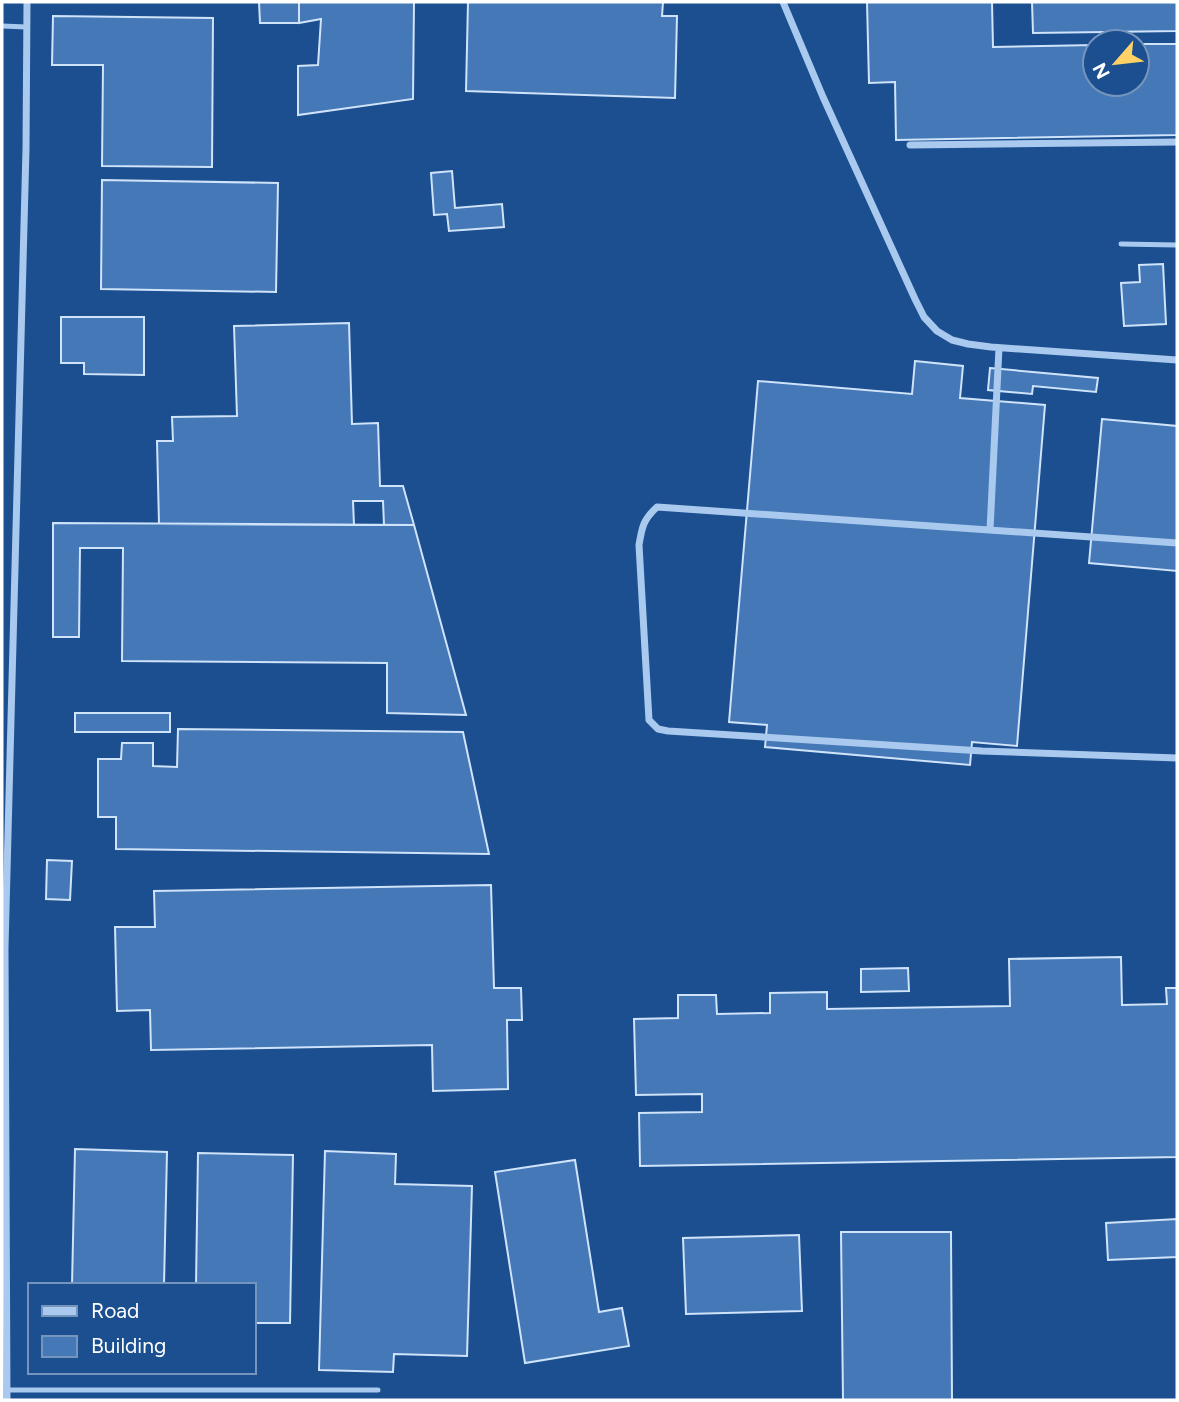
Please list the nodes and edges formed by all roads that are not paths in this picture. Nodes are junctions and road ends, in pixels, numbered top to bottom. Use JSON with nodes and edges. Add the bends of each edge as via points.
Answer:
{"nodes":[{"id":1,"x":27,"y":2,"type":"edge"},
{"id":2,"x":783,"y":2,"type":"edge"},
{"id":3,"x":2,"y":26,"type":"edge"},
{"id":4,"x":27,"y":27,"type":"junction"},
{"id":5,"x":1177,"y":142,"type":"edge"},
{"id":6,"x":910,"y":145,"type":"dead end"},
{"id":7,"x":1121,"y":244,"type":"dead end"},
{"id":8,"x":1177,"y":245,"type":"edge"},
{"id":9,"x":999,"y":348,"type":"junction"},
{"id":10,"x":1177,"y":360,"type":"edge"},
{"id":11,"x":990,"y":530,"type":"junction"},
{"id":12,"x":1177,"y":543,"type":"edge"},
{"id":13,"x":1177,"y":758,"type":"edge"},
{"id":14,"x":3,"y":948,"type":"edge"},
{"id":15,"x":7,"y":1390,"type":"junction"},
{"id":16,"x":378,"y":1390,"type":"dead end"},
{"id":17,"x":7,"y":1400,"type":"edge"}],
"edges":[{"from":1,"to":4,"type":"street"},
{"from":2,"to":9,"type":"street","via":[[924,317],[952,340]]},
{"from":3,"to":4,"type":"lane"},
{"from":4,"to":14,"type":"street"},
{"from":5,"to":6,"type":"street"},
{"from":7,"to":8,"type":"lane"},
{"from":9,"to":10,"type":"street"},
{"from":9,"to":11,"type":"street"},
{"from":11,"to":12,"type":"street"},
{"from":11,"to":13,"type":"street","via":[[657,507],[645,517],[639,545],[649,720],[657,729],[668,731]]},
{"from":14,"to":15,"type":"street"},
{"from":15,"to":16,"type":"lane"},
{"from":15,"to":17,"type":"street"}]}
